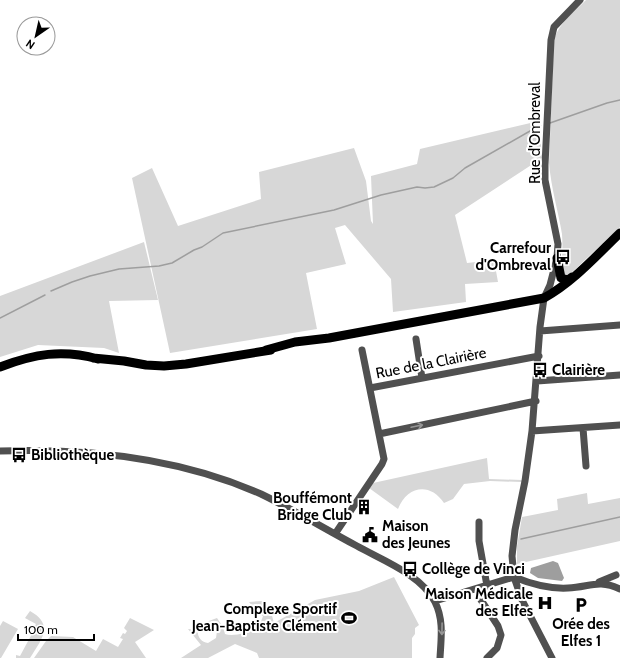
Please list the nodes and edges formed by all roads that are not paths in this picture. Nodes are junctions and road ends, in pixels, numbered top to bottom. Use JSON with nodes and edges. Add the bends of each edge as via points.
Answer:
{"nodes":[{"id":1,"x":580,"y":0,"type":"edge"},
{"id":2,"x":620,"y":233,"type":"edge"},
{"id":3,"x":557,"y":258,"type":"junction"},
{"id":4,"x":582,"y":270,"type":"junction"},
{"id":5,"x":544,"y":298,"type":"junction"},
{"id":6,"x":620,"y":325,"type":"edge"},
{"id":7,"x":540,"y":332,"type":"junction"},
{"id":8,"x":416,"y":339,"type":"dead end"},
{"id":9,"x":362,"y":350,"type":"dead end"},
{"id":10,"x":539,"y":356,"type":"junction"},
{"id":11,"x":1,"y":367,"type":"edge"},
{"id":12,"x":620,"y":375,"type":"edge"},
{"id":13,"x":422,"y":378,"type":"junction"},
{"id":14,"x":537,"y":381,"type":"junction"},
{"id":15,"x":370,"y":388,"type":"junction"},
{"id":16,"x":536,"y":401,"type":"junction"},
{"id":17,"x":620,"y":425,"type":"edge"},
{"id":18,"x":582,"y":428,"type":"junction"},
{"id":19,"x":532,"y":431,"type":"junction"},
{"id":20,"x":379,"y":434,"type":"junction"},
{"id":21,"x":0,"y":451,"type":"edge"},
{"id":22,"x":586,"y":466,"type":"dead end"},
{"id":23,"x":479,"y":522,"type":"dead end"},
{"id":24,"x":335,"y":534,"type":"junction"},
{"id":25,"x":618,"y":575,"type":"edge"},
{"id":26,"x":514,"y":577,"type":"junction"},
{"id":27,"x":595,"y":583,"type":"junction"},
{"id":28,"x":611,"y":585,"type":"junction"},
{"id":29,"x":487,"y":586,"type":"junction"},
{"id":30,"x":478,"y":588,"type":"junction"},
{"id":31,"x":620,"y":589,"type":"edge"},
{"id":32,"x":435,"y":601,"type":"junction"},
{"id":33,"x":440,"y":658,"type":"edge"},
{"id":34,"x":487,"y":658,"type":"edge"},
{"id":35,"x":552,"y":658,"type":"edge"}],
"edges":[{"from":1,"to":3,"type":"street","name":"Rue d'Ombreval","via":[[554,27],[550,48],[544,165],[558,244]]},
{"from":2,"to":4,"type":"main road"},
{"from":3,"to":4,"type":"main road","via":[[560,275],[564,279],[568,280]]},
{"from":3,"to":5,"type":"street","name":"Rue d'Ombreval"},
{"from":4,"to":5,"type":"main road"},
{"from":5,"to":7,"type":"street","name":"Rue d'Ombreval"},
{"from":5,"to":11,"type":"main road","via":[[186,364],[147,365],[68,353],[34,356]]},
{"from":6,"to":7,"type":"street"},
{"from":7,"to":10,"type":"street","name":"Rue d'Ombreval"},
{"from":8,"to":13,"type":"street"},
{"from":9,"to":15,"type":"street"},
{"from":10,"to":13,"type":"street","name":"Rue de la Clairière"},
{"from":10,"to":14,"type":"street","name":"Rue d'Ombreval"},
{"from":12,"to":14,"type":"street"},
{"from":13,"to":15,"type":"street","name":"Rue de la Clairière"},
{"from":14,"to":16,"type":"street","name":"Rue d'Ombreval"},
{"from":15,"to":20,"type":"street","name":"Rue de la Clairière"},
{"from":16,"to":19,"type":"street","name":"Rue d'Ombreval"},
{"from":20,"to":16,"type":"street","one_way":true},
{"from":17,"to":18,"type":"street"},
{"from":18,"to":19,"type":"street"},
{"from":18,"to":22,"type":"street"},
{"from":19,"to":26,"type":"street","name":"Rue d'Ombreval","via":[[513,542]]},
{"from":20,"to":24,"type":"street","name":"Rue de la Clairière","via":[[384,456],[382,464]]},
{"from":21,"to":24,"type":"street","via":[[63,451],[112,455],[166,464],[227,481],[260,494]]},
{"from":23,"to":29,"type":"street","via":[[479,541]]},
{"from":24,"to":32,"type":"street","via":[[416,580]]},
{"from":25,"to":27,"type":"street"},
{"from":25,"to":28,"type":"street","via":[[613,578]]},
{"from":26,"to":27,"type":"street","via":[[558,588],[576,588]]},
{"from":26,"to":29,"type":"street"},
{"from":26,"to":35,"type":"street","name":"Rue d'Ombreval","via":[[526,609]]},
{"from":27,"to":28,"type":"street"},
{"from":28,"to":31,"type":"street"},
{"from":29,"to":30,"type":"street"},
{"from":30,"to":32,"type":"street"},
{"from":30,"to":34,"type":"street","via":[[481,600],[498,626],[501,636],[497,648]]},
{"from":32,"to":33,"type":"street","one_way":true,"via":[[442,623]]}]}
